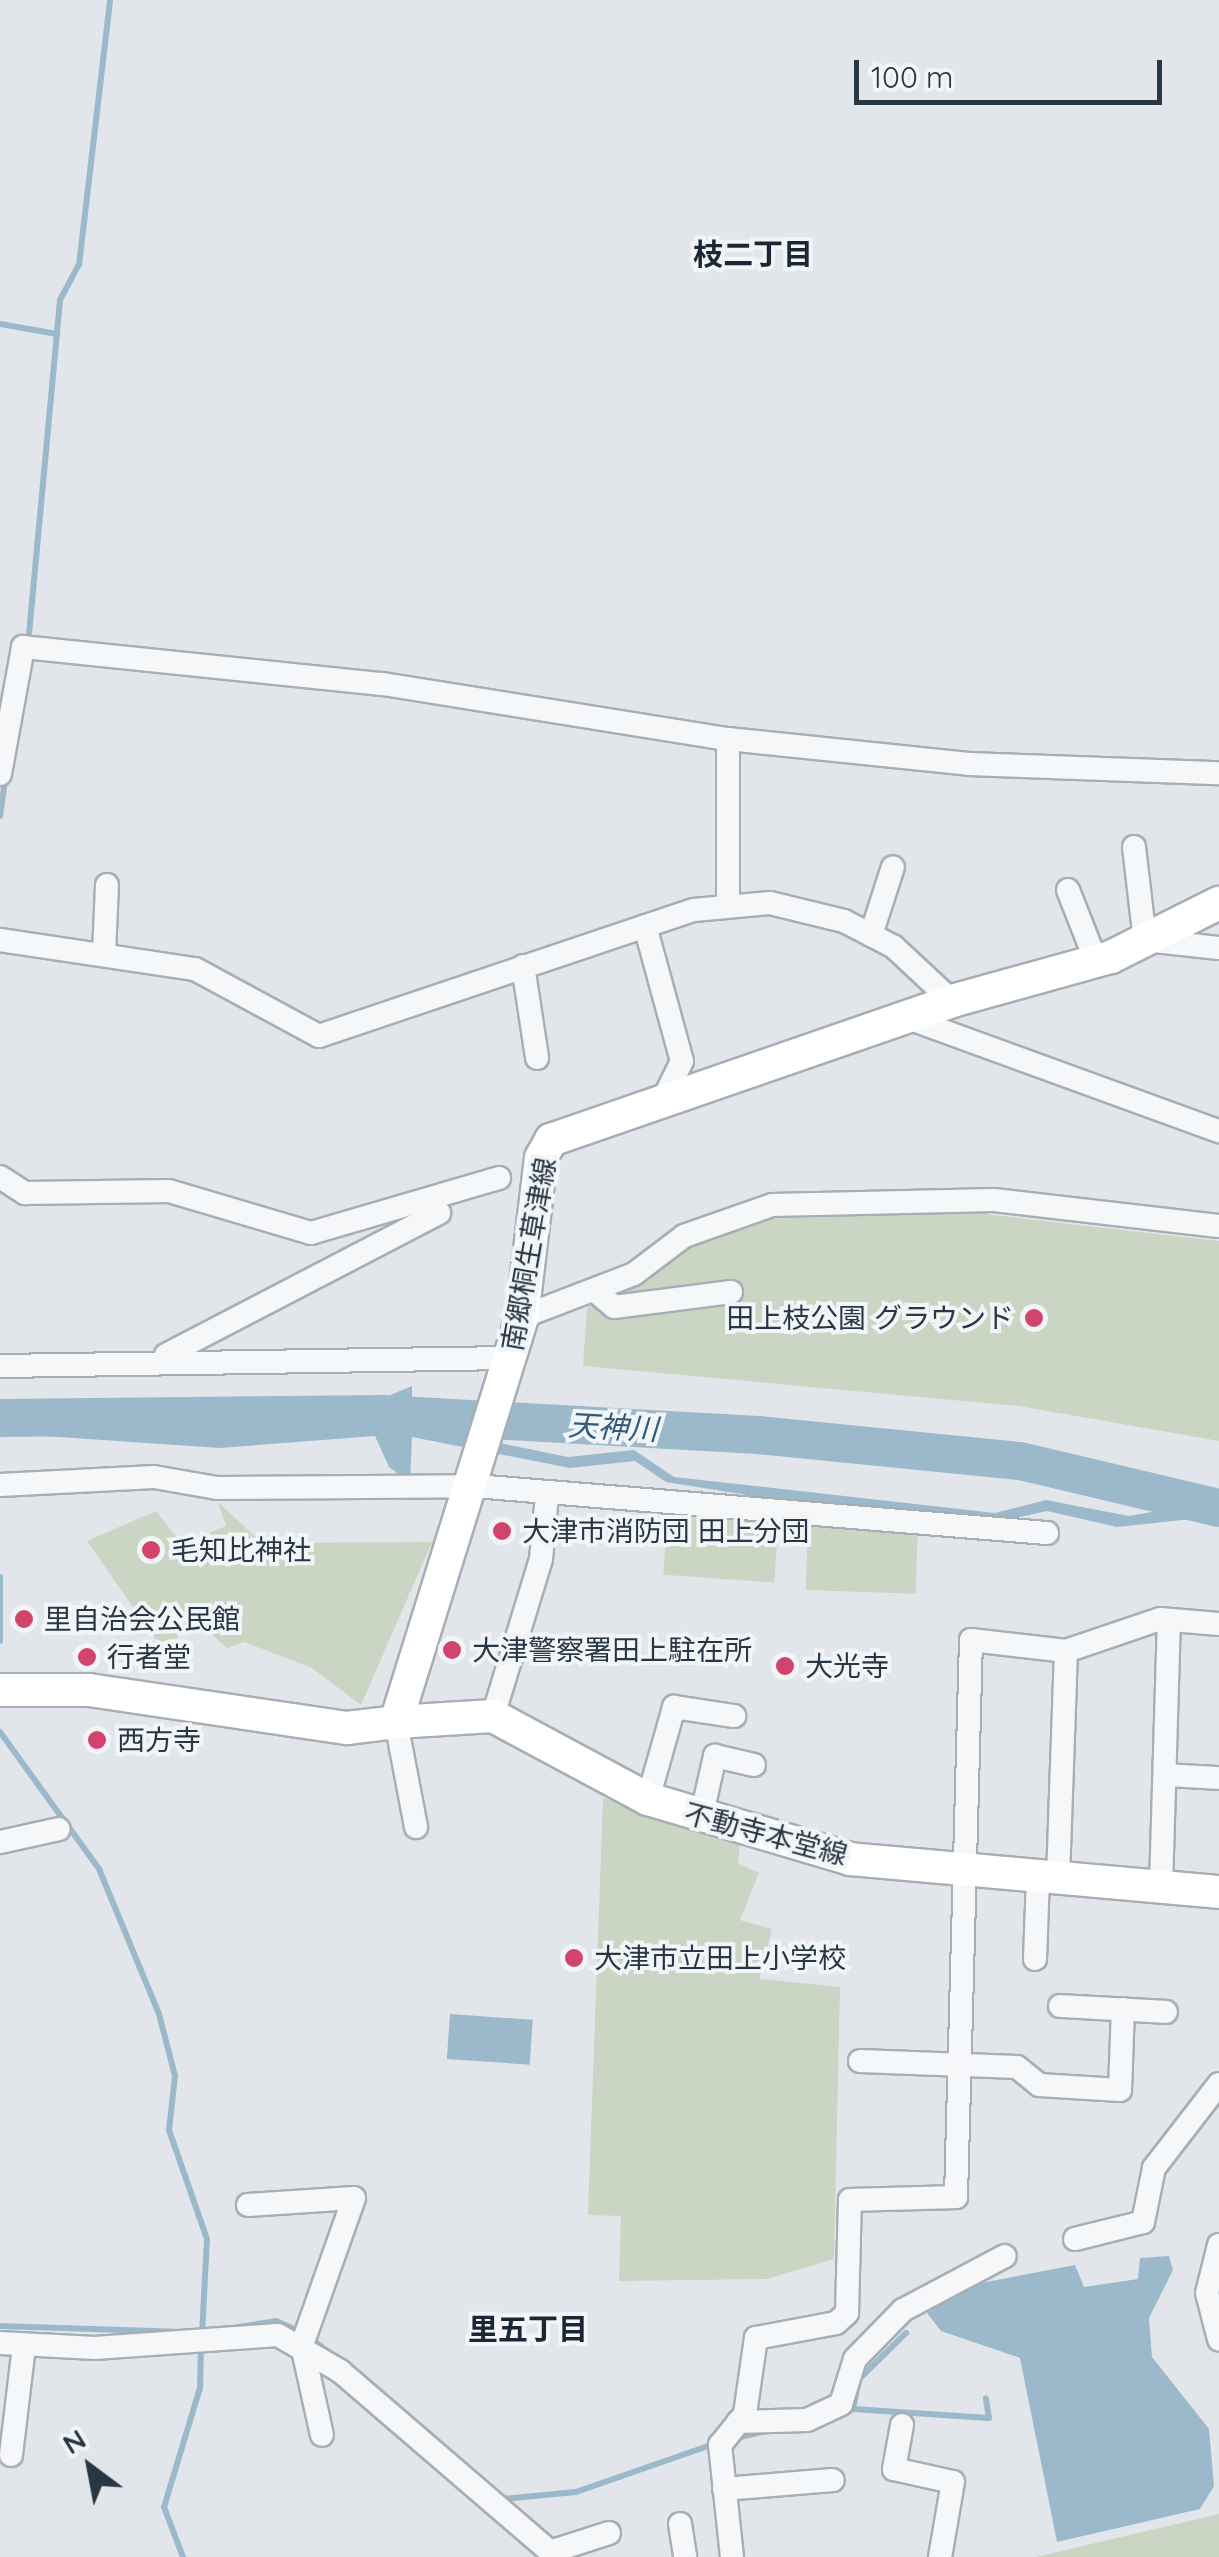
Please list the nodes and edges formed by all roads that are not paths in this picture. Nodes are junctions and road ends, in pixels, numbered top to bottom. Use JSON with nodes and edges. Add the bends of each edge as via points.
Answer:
{"nodes":[{"id":1,"x":728,"y":739,"type":"junction"},
{"id":2,"x":1219,"y":773,"type":"edge"},
{"id":3,"x":0,"y":774,"type":"edge"},
{"id":4,"x":1134,"y":848,"type":"dead end"},
{"id":5,"x":892,"y":867,"type":"dead end"},
{"id":6,"x":107,"y":885,"type":"dead end"},
{"id":7,"x":1068,"y":890,"type":"dead end"},
{"id":8,"x":728,"y":902,"type":"junction"},
{"id":9,"x":1219,"y":903,"type":"edge"},
{"id":10,"x":645,"y":926,"type":"junction"},
{"id":11,"x":871,"y":935,"type":"junction"},
{"id":12,"x":0,"y":940,"type":"edge"},
{"id":13,"x":1145,"y":940,"type":"junction"},
{"id":14,"x":1219,"y":948,"type":"edge"},
{"id":15,"x":104,"y":954,"type":"junction"},
{"id":16,"x":1096,"y":961,"type":"junction"},
{"id":17,"x":522,"y":966,"type":"junction"},
{"id":18,"x":952,"y":1001,"type":"junction"},
{"id":19,"x":904,"y":1017,"type":"junction"},
{"id":20,"x":537,"y":1058,"type":"dead end"},
{"id":21,"x":665,"y":1096,"type":"junction"},
{"id":22,"x":1219,"y":1131,"type":"edge"},
{"id":23,"x":541,"y":1158,"type":"junction"},
{"id":24,"x":0,"y":1177,"type":"edge"},
{"id":25,"x":499,"y":1178,"type":"junction"},
{"id":26,"x":1219,"y":1226,"type":"edge"},
{"id":27,"x":594,"y":1290,"type":"junction"},
{"id":28,"x":731,"y":1292,"type":"dead end"},
{"id":29,"x":522,"y":1317,"type":"junction"},
{"id":30,"x":163,"y":1357,"type":"junction"},
{"id":31,"x":510,"y":1362,"type":"junction"},
{"id":32,"x":0,"y":1366,"type":"edge"},
{"id":33,"x":0,"y":1485,"type":"edge"},
{"id":34,"x":475,"y":1486,"type":"junction"},
{"id":35,"x":547,"y":1496,"type":"junction"},
{"id":36,"x":1047,"y":1534,"type":"dead end"},
{"id":37,"x":1169,"y":1620,"type":"junction"},
{"id":38,"x":1219,"y":1624,"type":"edge"},
{"id":39,"x":1066,"y":1651,"type":"junction"},
{"id":40,"x":0,"y":1690,"type":"edge"},
{"id":41,"x":494,"y":1716,"type":"junction"},
{"id":42,"x":734,"y":1716,"type":"dead end"},
{"id":43,"x":396,"y":1722,"type":"junction"},
{"id":44,"x":754,"y":1765,"type":"dead end"},
{"id":45,"x":1164,"y":1774,"type":"junction"},
{"id":46,"x":1219,"y":1778,"type":"edge"},
{"id":47,"x":648,"y":1799,"type":"junction"},
{"id":48,"x":701,"y":1818,"type":"junction"},
{"id":49,"x":416,"y":1827,"type":"dead end"},
{"id":50,"x":59,"y":1829,"type":"dead end"},
{"id":51,"x":0,"y":1842,"type":"edge"},
{"id":52,"x":964,"y":1871,"type":"junction"},
{"id":53,"x":1048,"y":1878,"type":"junction"},
{"id":54,"x":1161,"y":1887,"type":"junction"},
{"id":55,"x":1219,"y":1892,"type":"edge"},
{"id":56,"x":1035,"y":1959,"type":"dead end"},
{"id":57,"x":1060,"y":2006,"type":"dead end"},
{"id":58,"x":1123,"y":2010,"type":"junction"},
{"id":59,"x":1166,"y":2012,"type":"dead end"},
{"id":60,"x":860,"y":2060,"type":"dead end"},
{"id":61,"x":960,"y":2066,"type":"junction"},
{"id":62,"x":1219,"y":2084,"type":"edge"},
{"id":63,"x":248,"y":2205,"type":"dead end"},
{"id":64,"x":1075,"y":2238,"type":"dead end"},
{"id":65,"x":1219,"y":2245,"type":"edge"},
{"id":66,"x":1004,"y":2256,"type":"dead end"},
{"id":67,"x":1219,"y":2340,"type":"edge"},
{"id":68,"x":0,"y":2342,"type":"edge"},
{"id":69,"x":302,"y":2345,"type":"junction"},
{"id":70,"x":24,"y":2346,"type":"junction"},
{"id":71,"x":738,"y":2422,"type":"junction"},
{"id":72,"x":902,"y":2426,"type":"dead end"},
{"id":73,"x":322,"y":2435,"type":"dead end"},
{"id":74,"x":11,"y":2455,"type":"dead end"},
{"id":75,"x":833,"y":2480,"type":"dead end"},
{"id":76,"x":724,"y":2488,"type":"junction"},
{"id":77,"x":680,"y":2524,"type":"dead end"},
{"id":78,"x":608,"y":2533,"type":"dead end"},
{"id":79,"x":544,"y":2553,"type":"edge"},
{"id":80,"x":684,"y":2557,"type":"edge"},
{"id":81,"x":732,"y":2557,"type":"edge"},
{"id":82,"x":940,"y":2557,"type":"edge"}],
"edges":[{"from":1,"to":2,"type":"street","via":[[969,764]]},
{"from":1,"to":3,"type":"street","via":[[383,684],[22,647]]},
{"from":1,"to":8,"type":"street"},
{"from":4,"to":13,"type":"street"},
{"from":5,"to":11,"type":"street"},
{"from":6,"to":15,"type":"street"},
{"from":7,"to":16,"type":"street"},
{"from":8,"to":10,"type":"street"},
{"from":8,"to":11,"type":"street","via":[[770,903]]},
{"from":9,"to":13,"type":"main road","name":"南郷桐生草津線"},
{"from":10,"to":17,"type":"street"},
{"from":10,"to":21,"type":"street","via":[[682,1061]]},
{"from":11,"to":18,"type":"street"},
{"from":12,"to":15,"type":"street"},
{"from":13,"to":14,"type":"street"},
{"from":13,"to":16,"type":"main road","name":"南郷桐生草津線"},
{"from":15,"to":17,"type":"street","via":[[194,970],[318,1036]]},
{"from":16,"to":18,"type":"main road","name":"南郷桐生草津線"},
{"from":17,"to":20,"type":"street"},
{"from":18,"to":19,"type":"main road","name":"南郷桐生草津線"},
{"from":19,"to":21,"type":"main road","name":"南郷桐生草津線"},
{"from":19,"to":22,"type":"street"},
{"from":21,"to":23,"type":"main road","name":"南郷桐生草津線","via":[[576,1126]]},
{"from":23,"to":25,"type":"street"},
{"from":23,"to":29,"type":"main road","name":"南郷桐生草津線"},
{"from":24,"to":25,"type":"street","via":[[25,1194],[168,1191],[311,1233]]},
{"from":25,"to":30,"type":"street"},
{"from":26,"to":27,"type":"street","via":[[994,1200],[789,1203],[684,1236]]},
{"from":27,"to":28,"type":"street","via":[[614,1307]]},
{"from":27,"to":29,"type":"street"},
{"from":29,"to":31,"type":"main road","name":"南郷桐生草津線"},
{"from":30,"to":31,"type":"street"},
{"from":30,"to":32,"type":"street"},
{"from":31,"to":34,"type":"main road","name":"南郷桐生草津線"},
{"from":33,"to":34,"type":"street","via":[[154,1477],[217,1488]]},
{"from":34,"to":35,"type":"street"},
{"from":34,"to":43,"type":"main road","name":"南郷桐生草津線"},
{"from":35,"to":36,"type":"street","via":[[778,1505]]},
{"from":35,"to":41,"type":"street","via":[[540,1559]]},
{"from":37,"to":38,"type":"street"},
{"from":37,"to":39,"type":"street"},
{"from":37,"to":45,"type":"street"},
{"from":39,"to":52,"type":"street","via":[[971,1640]]},
{"from":39,"to":53,"type":"street"},
{"from":40,"to":43,"type":"main road","via":[[89,1690],[347,1728]]},
{"from":41,"to":43,"type":"main road"},
{"from":41,"to":47,"type":"main road","name":"不動寺本堂線"},
{"from":42,"to":47,"type":"street","via":[[674,1707]]},
{"from":43,"to":49,"type":"street"},
{"from":44,"to":48,"type":"street","via":[[715,1756]]},
{"from":45,"to":46,"type":"street"},
{"from":45,"to":54,"type":"street"},
{"from":47,"to":48,"type":"main road","name":"不動寺本堂線"},
{"from":48,"to":52,"type":"main road","name":"不動寺本堂線","via":[[850,1859]]},
{"from":50,"to":51,"type":"street"},
{"from":52,"to":53,"type":"main road","name":"不動寺本堂線"},
{"from":52,"to":61,"type":"street"},
{"from":53,"to":54,"type":"main road","name":"不動寺本堂線"},
{"from":53,"to":56,"type":"street"},
{"from":54,"to":55,"type":"main road","name":"不動寺本堂線"},
{"from":57,"to":58,"type":"street"},
{"from":58,"to":59,"type":"street"},
{"from":58,"to":61,"type":"street","via":[[1120,2090],[1039,2085],[1018,2067]]},
{"from":60,"to":61,"type":"street"},
{"from":61,"to":71,"type":"street","via":[[956,2196],[850,2200],[847,2312],[836,2324],[756,2338]]},
{"from":62,"to":64,"type":"street","via":[[1154,2168],[1143,2222]]},
{"from":63,"to":69,"type":"street","via":[[358,2188]]},
{"from":65,"to":67,"type":"street","via":[[1206,2293]]},
{"from":66,"to":71,"type":"street","via":[[903,2310],[854,2358],[842,2404],[807,2420]]},
{"from":68,"to":70,"type":"street"},
{"from":69,"to":70,"type":"street","via":[[278,2336]]},
{"from":69,"to":73,"type":"street"},
{"from":69,"to":79,"type":"street"},
{"from":70,"to":74,"type":"street"},
{"from":71,"to":76,"type":"street","via":[[720,2445]]},
{"from":72,"to":82,"type":"street","via":[[894,2469],[954,2482]]},
{"from":75,"to":76,"type":"street"},
{"from":76,"to":81,"type":"street"},
{"from":77,"to":80,"type":"street"},
{"from":78,"to":79,"type":"street"}]}
